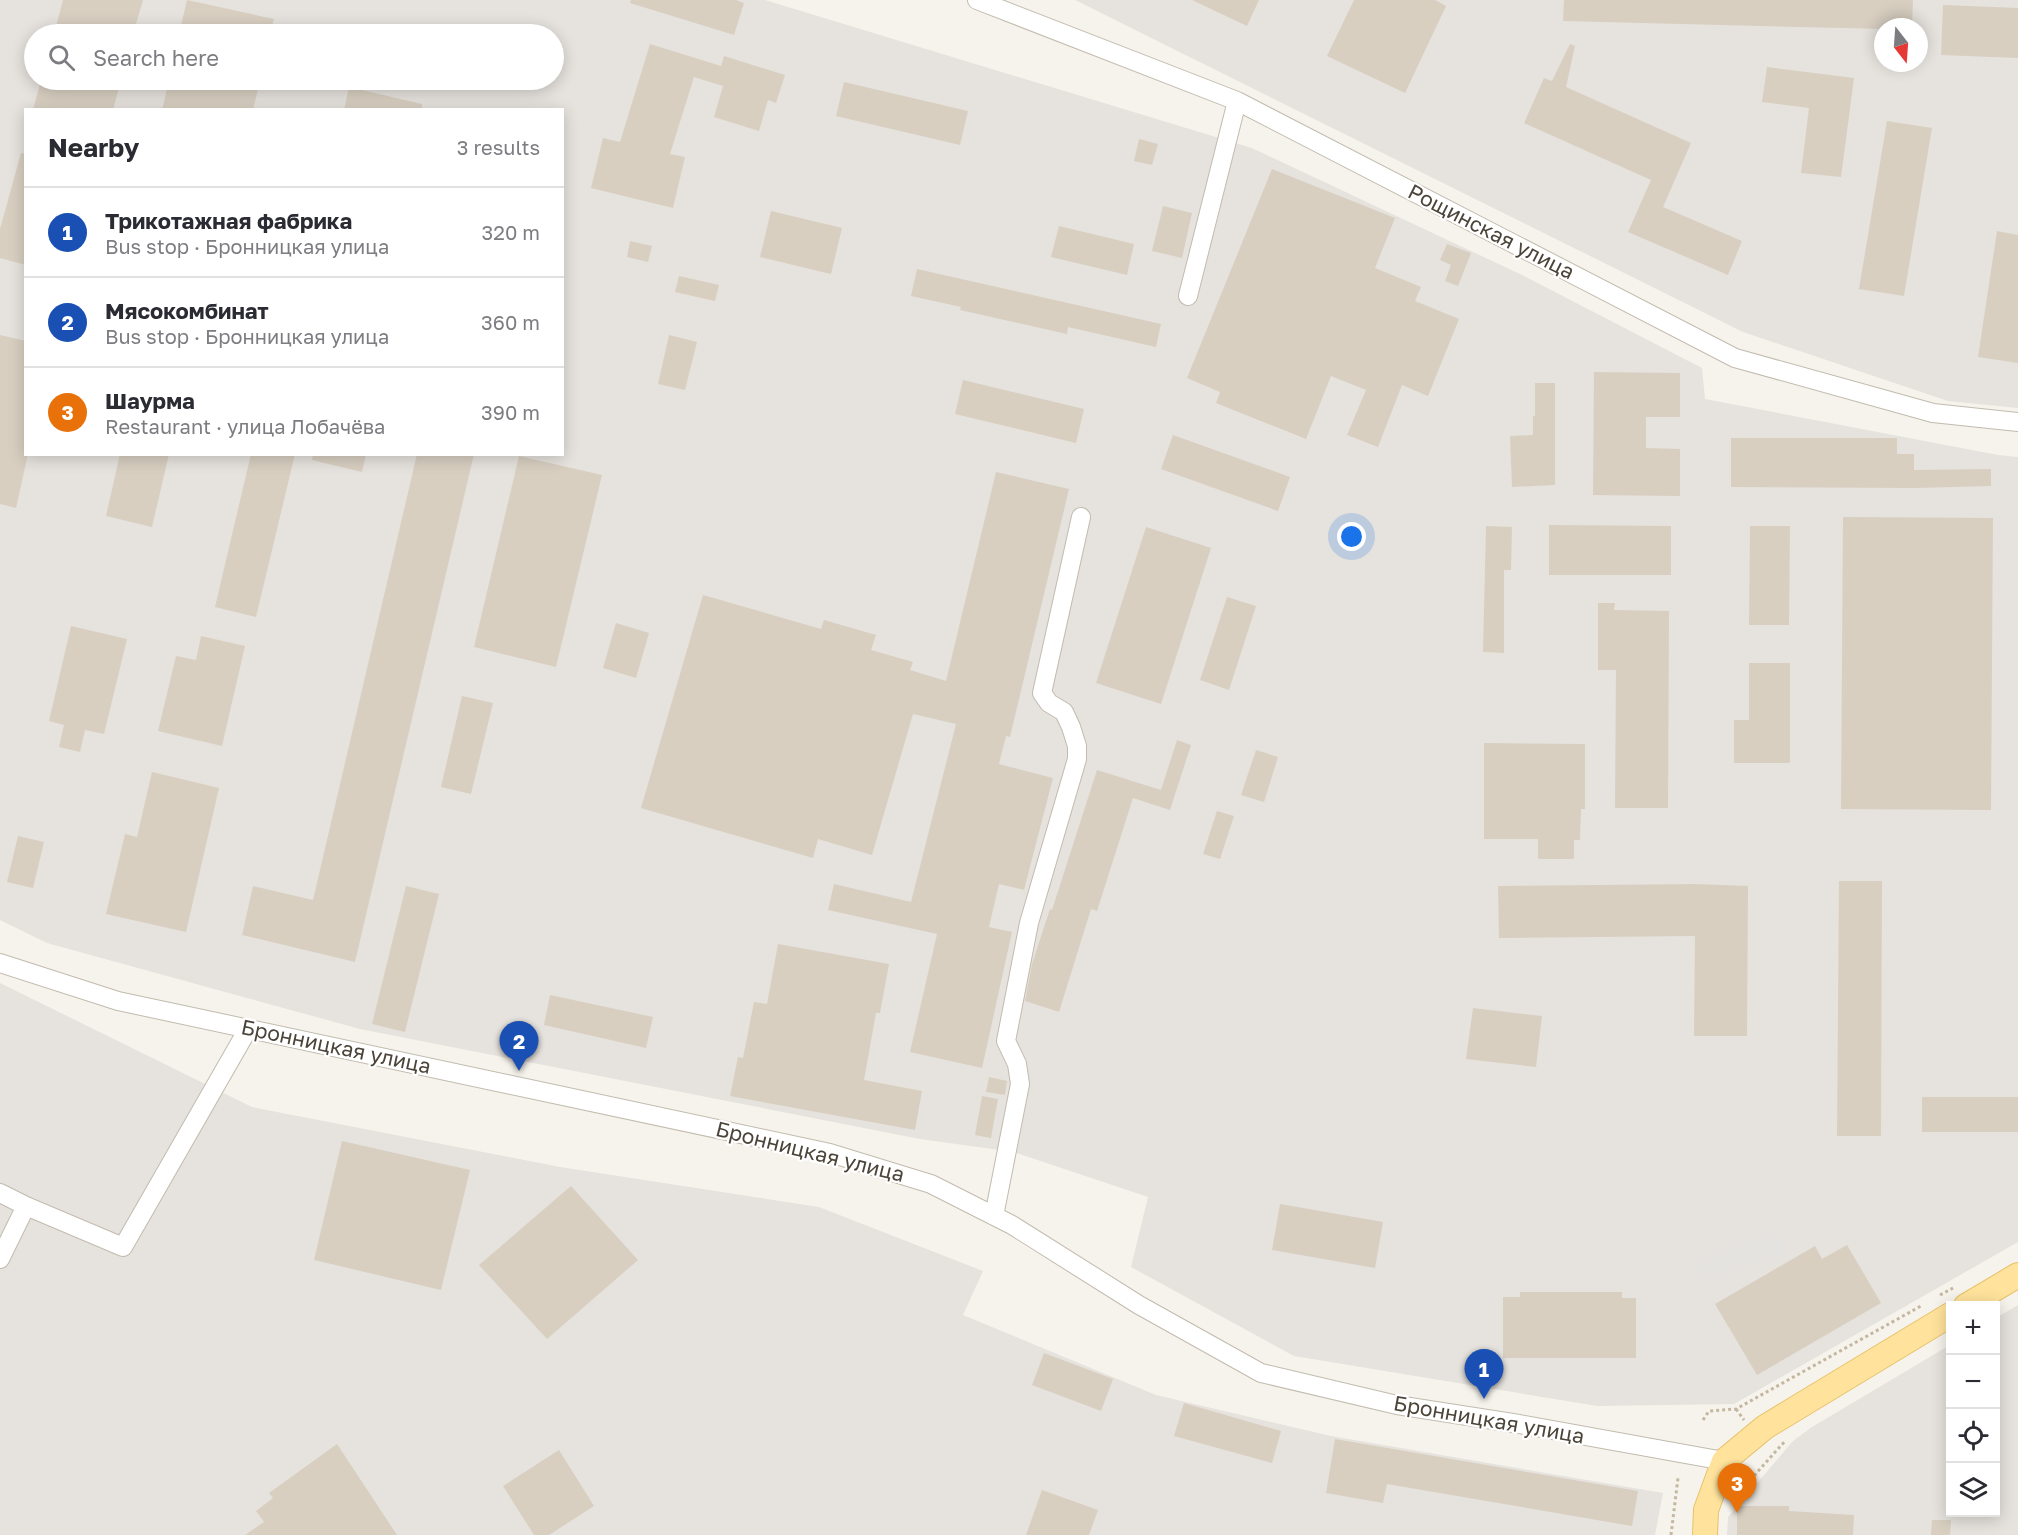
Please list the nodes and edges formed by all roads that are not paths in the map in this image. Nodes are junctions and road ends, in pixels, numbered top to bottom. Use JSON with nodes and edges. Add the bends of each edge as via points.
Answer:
{"nodes":[{"id":1,"x":977,"y":0,"type":"edge"},
{"id":2,"x":1237,"y":101,"type":"junction"},
{"id":3,"x":1188,"y":296,"type":"dead end"},
{"id":4,"x":2018,"y":422,"type":"edge"},
{"id":5,"x":1081,"y":517,"type":"dead end"},
{"id":6,"x":0,"y":963,"type":"edge"},
{"id":7,"x":248,"y":1029,"type":"junction"},
{"id":8,"x":0,"y":1193,"type":"edge"},
{"id":9,"x":26,"y":1206,"type":"junction"},
{"id":10,"x":994,"y":1216,"type":"junction"},
{"id":11,"x":0,"y":1259,"type":"edge"},
{"id":12,"x":2018,"y":1275,"type":"edge"},
{"id":13,"x":1961,"y":1296,"type":"edge"},
{"id":14,"x":1943,"y":1307,"type":"edge"},
{"id":15,"x":1724,"y":1461,"type":"junction"},
{"id":16,"x":1705,"y":1535,"type":"edge"}],
"edges":[{"from":1,"to":2,"type":"street","name":"Рощинская улица"},
{"from":2,"to":3,"type":"street"},
{"from":2,"to":4,"type":"street","name":"Рощинская улица","via":[[1735,358],[1933,413]]},
{"from":5,"to":10,"type":"street","via":[[1042,693],[1049,704],[1064,712],[1077,746],[1077,759],[1029,923],[1006,1041],[1017,1064],[1020,1084]]},
{"from":6,"to":7,"type":"street","name":"Бронницкая улица","via":[[118,1001]]},
{"from":7,"to":9,"type":"street","via":[[123,1247]]},
{"from":7,"to":10,"type":"street","name":"Бронницкая улица","via":[[830,1153],[931,1184]]},
{"from":8,"to":9,"type":"street"},
{"from":9,"to":11,"type":"street"},
{"from":10,"to":15,"type":"street","name":"Бронницкая улица","via":[[1139,1305],[1261,1373],[1397,1405]]},
{"from":12,"to":13,"type":"main road"},
{"from":14,"to":15,"type":"main road","via":[[1765,1427]]},
{"from":15,"to":16,"type":"main road","via":[[1706,1510]]}]}
